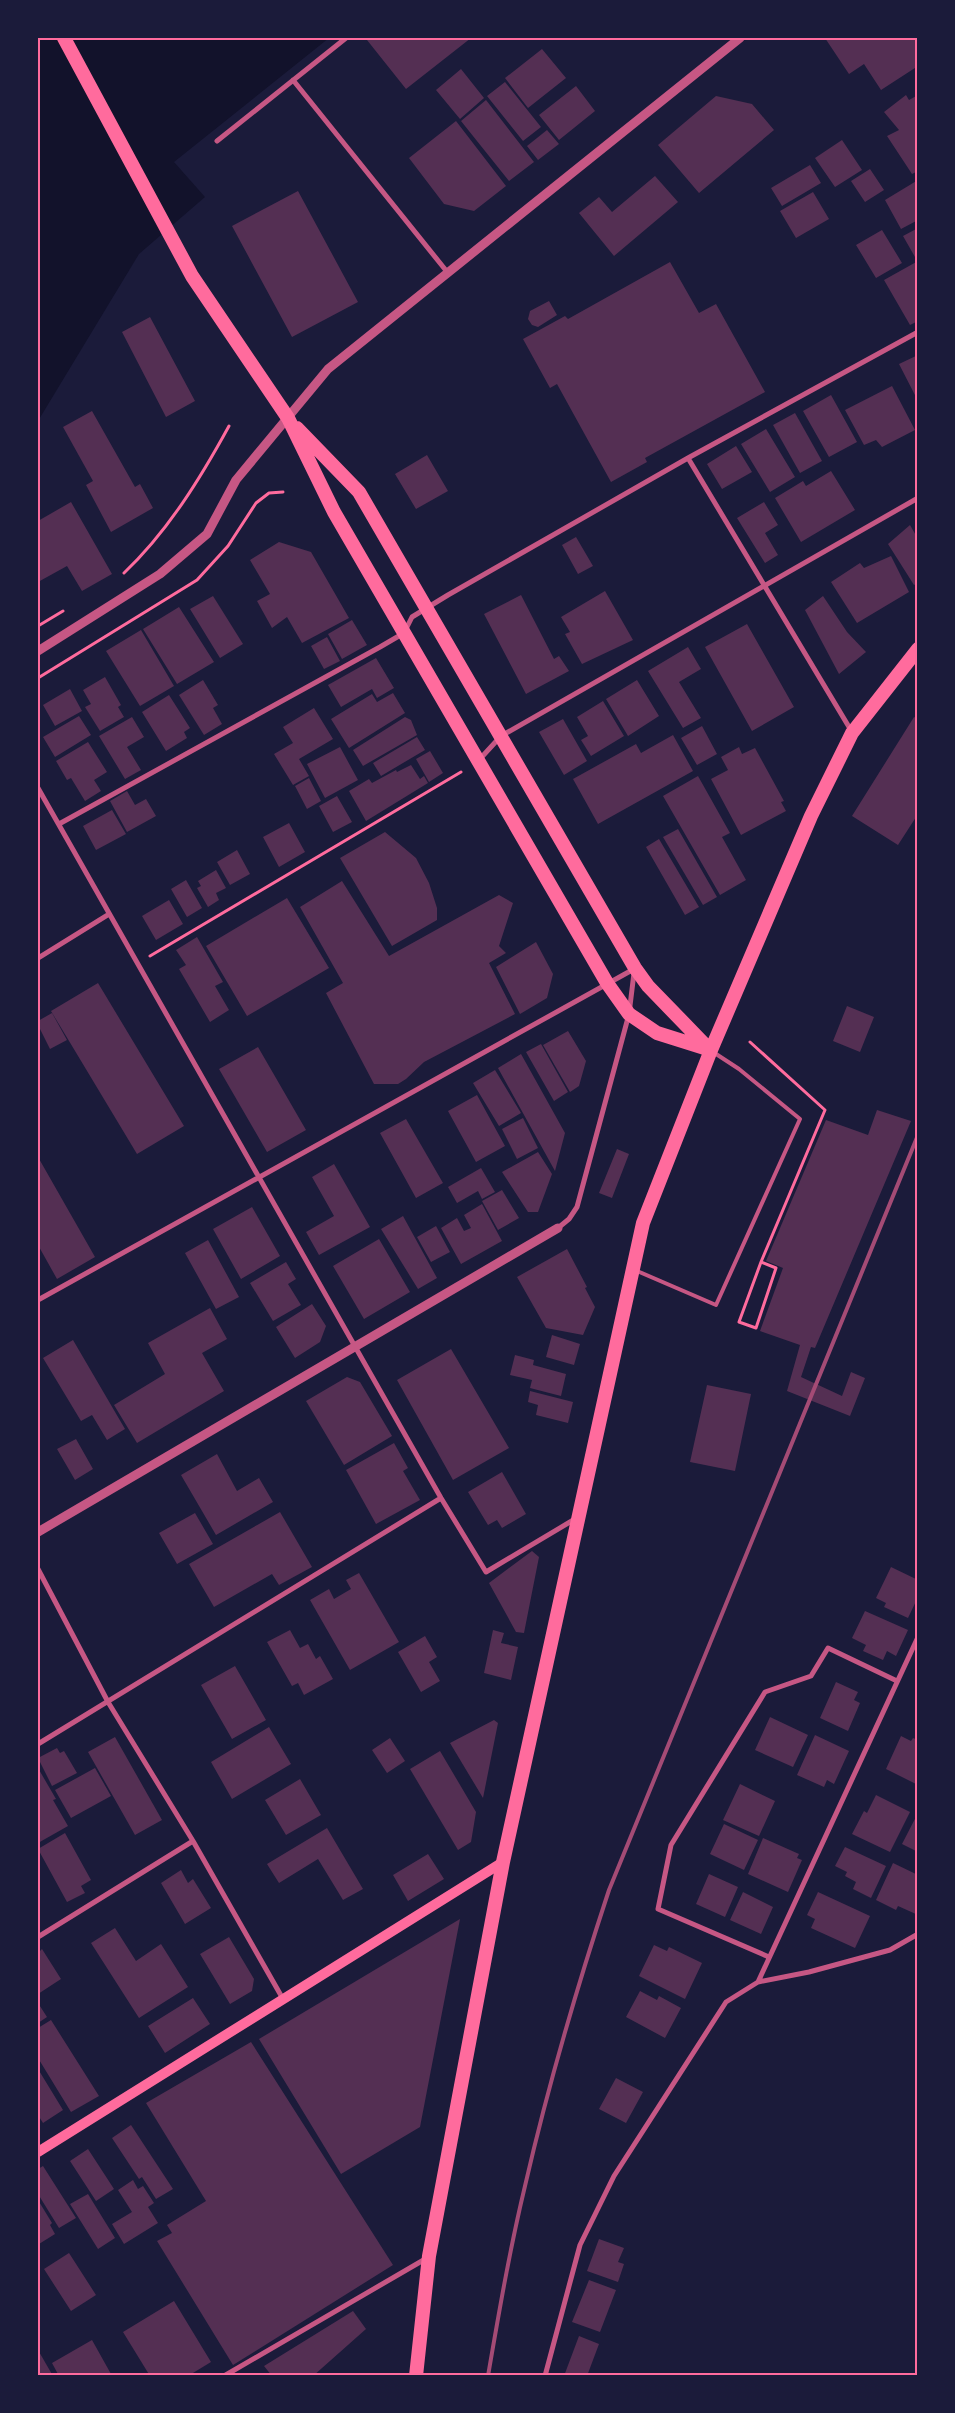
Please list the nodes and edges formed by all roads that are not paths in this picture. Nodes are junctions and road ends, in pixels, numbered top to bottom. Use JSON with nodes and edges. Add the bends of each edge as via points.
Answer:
{"nodes":[{"id":1,"x":64,"y":38,"type":"edge"},
{"id":2,"x":346,"y":38,"type":"edge"},
{"id":3,"x":740,"y":38,"type":"edge"},
{"id":4,"x":293,"y":80,"type":"junction"},
{"id":5,"x":217,"y":140,"type":"dead end"},
{"id":6,"x":448,"y":273,"type":"junction"},
{"id":7,"x":918,"y":332,"type":"edge"},
{"id":8,"x":288,"y":418,"type":"junction"},
{"id":9,"x":688,"y":458,"type":"junction"},
{"id":10,"x":918,"y":498,"type":"edge"},
{"id":11,"x":765,"y":586,"type":"junction"},
{"id":12,"x":427,"y":608,"type":"junction"},
{"id":13,"x":404,"y":633,"type":"junction"},
{"id":14,"x":918,"y":649,"type":"edge"},
{"id":15,"x":38,"y":652,"type":"edge"},
{"id":16,"x":852,"y":733,"type":"junction"},
{"id":17,"x":501,"y":736,"type":"junction"},
{"id":18,"x":478,"y":761,"type":"junction"},
{"id":19,"x":38,"y":788,"type":"edge"},
{"id":20,"x":59,"y":824,"type":"junction"},
{"id":21,"x":109,"y":914,"type":"junction"},
{"id":22,"x":38,"y":958,"type":"edge"},
{"id":23,"x":635,"y":968,"type":"junction"},
{"id":24,"x":607,"y":983,"type":"junction"},
{"id":25,"x":629,"y":1014,"type":"junction"},
{"id":26,"x":711,"y":1050,"type":"junction"},
{"id":27,"x":259,"y":1178,"type":"junction"},
{"id":28,"x":558,"y":1228,"type":"joint"},
{"id":29,"x":632,"y":1269,"type":"junction"},
{"id":30,"x":38,"y":1300,"type":"edge"},
{"id":31,"x":355,"y":1347,"type":"junction"},
{"id":32,"x":441,"y":1498,"type":"junction"},
{"id":33,"x":578,"y":1517,"type":"junction"},
{"id":34,"x":38,"y":1532,"type":"edge"},
{"id":35,"x":38,"y":1569,"type":"edge"},
{"id":36,"x":918,"y":1637,"type":"edge"},
{"id":37,"x":897,"y":1681,"type":"junction"},
{"id":38,"x":108,"y":1702,"type":"junction"},
{"id":39,"x":38,"y":1744,"type":"edge"},
{"id":40,"x":193,"y":1842,"type":"junction"},
{"id":41,"x":503,"y":1862,"type":"junction"},
{"id":42,"x":918,"y":1934,"type":"edge"},
{"id":43,"x":38,"y":1936,"type":"edge"},
{"id":44,"x":769,"y":1957,"type":"junction"},
{"id":45,"x":758,"y":1982,"type":"junction"},
{"id":46,"x":283,"y":1999,"type":"junction"},
{"id":47,"x":38,"y":2152,"type":"edge"},
{"id":48,"x":428,"y":2256,"type":"junction"},
{"id":49,"x":224,"y":2376,"type":"edge"},
{"id":50,"x":416,"y":2376,"type":"edge"},
{"id":51,"x":545,"y":2376,"type":"edge"}],
"edges":[{"from":1,"to":8,"type":"highway","via":[[202,291]]},
{"from":2,"to":4,"type":"street"},
{"from":3,"to":6,"type":"street"},
{"from":4,"to":5,"type":"street"},
{"from":4,"to":6,"type":"street"},
{"from":6,"to":8,"type":"street","via":[[328,369]]},
{"from":7,"to":9,"type":"street"},
{"from":8,"to":12,"type":"highway","via":[[360,492]]},
{"from":8,"to":13,"type":"highway","via":[[334,512]]},
{"from":8,"to":15,"type":"street","via":[[236,480],[207,534],[160,574]]},
{"from":9,"to":11,"type":"street"},
{"from":9,"to":12,"type":"street"},
{"from":10,"to":11,"type":"street"},
{"from":11,"to":16,"type":"street"},
{"from":11,"to":17,"type":"street"},
{"from":12,"to":13,"type":"street","via":[[412,617]]},
{"from":12,"to":17,"type":"highway"},
{"from":13,"to":18,"type":"highway"},
{"from":13,"to":20,"type":"street"},
{"from":14,"to":16,"type":"highway"},
{"from":16,"to":26,"type":"highway","via":[[812,816]]},
{"from":17,"to":18,"type":"street"},
{"from":17,"to":23,"type":"highway"},
{"from":18,"to":24,"type":"highway"},
{"from":19,"to":20,"type":"street"},
{"from":20,"to":21,"type":"street"},
{"from":21,"to":22,"type":"street"},
{"from":21,"to":27,"type":"street"},
{"from":23,"to":24,"type":"street"},
{"from":23,"to":25,"type":"street"},
{"from":23,"to":26,"type":"highway","via":[[648,986]]},
{"from":24,"to":25,"type":"highway"},
{"from":24,"to":27,"type":"street"},
{"from":25,"to":26,"type":"highway","via":[[657,1033]]},
{"from":25,"to":28,"type":"street","via":[[577,1207]]},
{"from":26,"to":29,"type":"highway","via":[[643,1223]]},
{"from":26,"to":29,"type":"lane","via":[[800,1119],[716,1305]]},
{"from":27,"to":30,"type":"street","via":[[232,1190]]},
{"from":27,"to":31,"type":"street"},
{"from":28,"to":31,"type":"street"},
{"from":29,"to":33,"type":"highway"},
{"from":31,"to":32,"type":"street"},
{"from":31,"to":34,"type":"street"},
{"from":32,"to":33,"type":"street","via":[[486,1572]]},
{"from":32,"to":38,"type":"street"},
{"from":33,"to":41,"type":"highway"},
{"from":35,"to":38,"type":"street"},
{"from":36,"to":37,"type":"street"},
{"from":37,"to":44,"type":"street"},
{"from":37,"to":44,"type":"street","via":[[828,1648],[811,1676],[765,1692],[671,1844],[658,1908]]},
{"from":38,"to":39,"type":"street"},
{"from":38,"to":40,"type":"street"},
{"from":40,"to":43,"type":"street"},
{"from":40,"to":46,"type":"street"},
{"from":41,"to":46,"type":"main road"},
{"from":41,"to":48,"type":"highway"},
{"from":42,"to":45,"type":"street","via":[[890,1950]]},
{"from":44,"to":45,"type":"street"},
{"from":45,"to":51,"type":"street","via":[[726,2002],[614,2176],[580,2245]]},
{"from":46,"to":47,"type":"main road"},
{"from":48,"to":49,"type":"street"},
{"from":48,"to":50,"type":"highway"}]}
